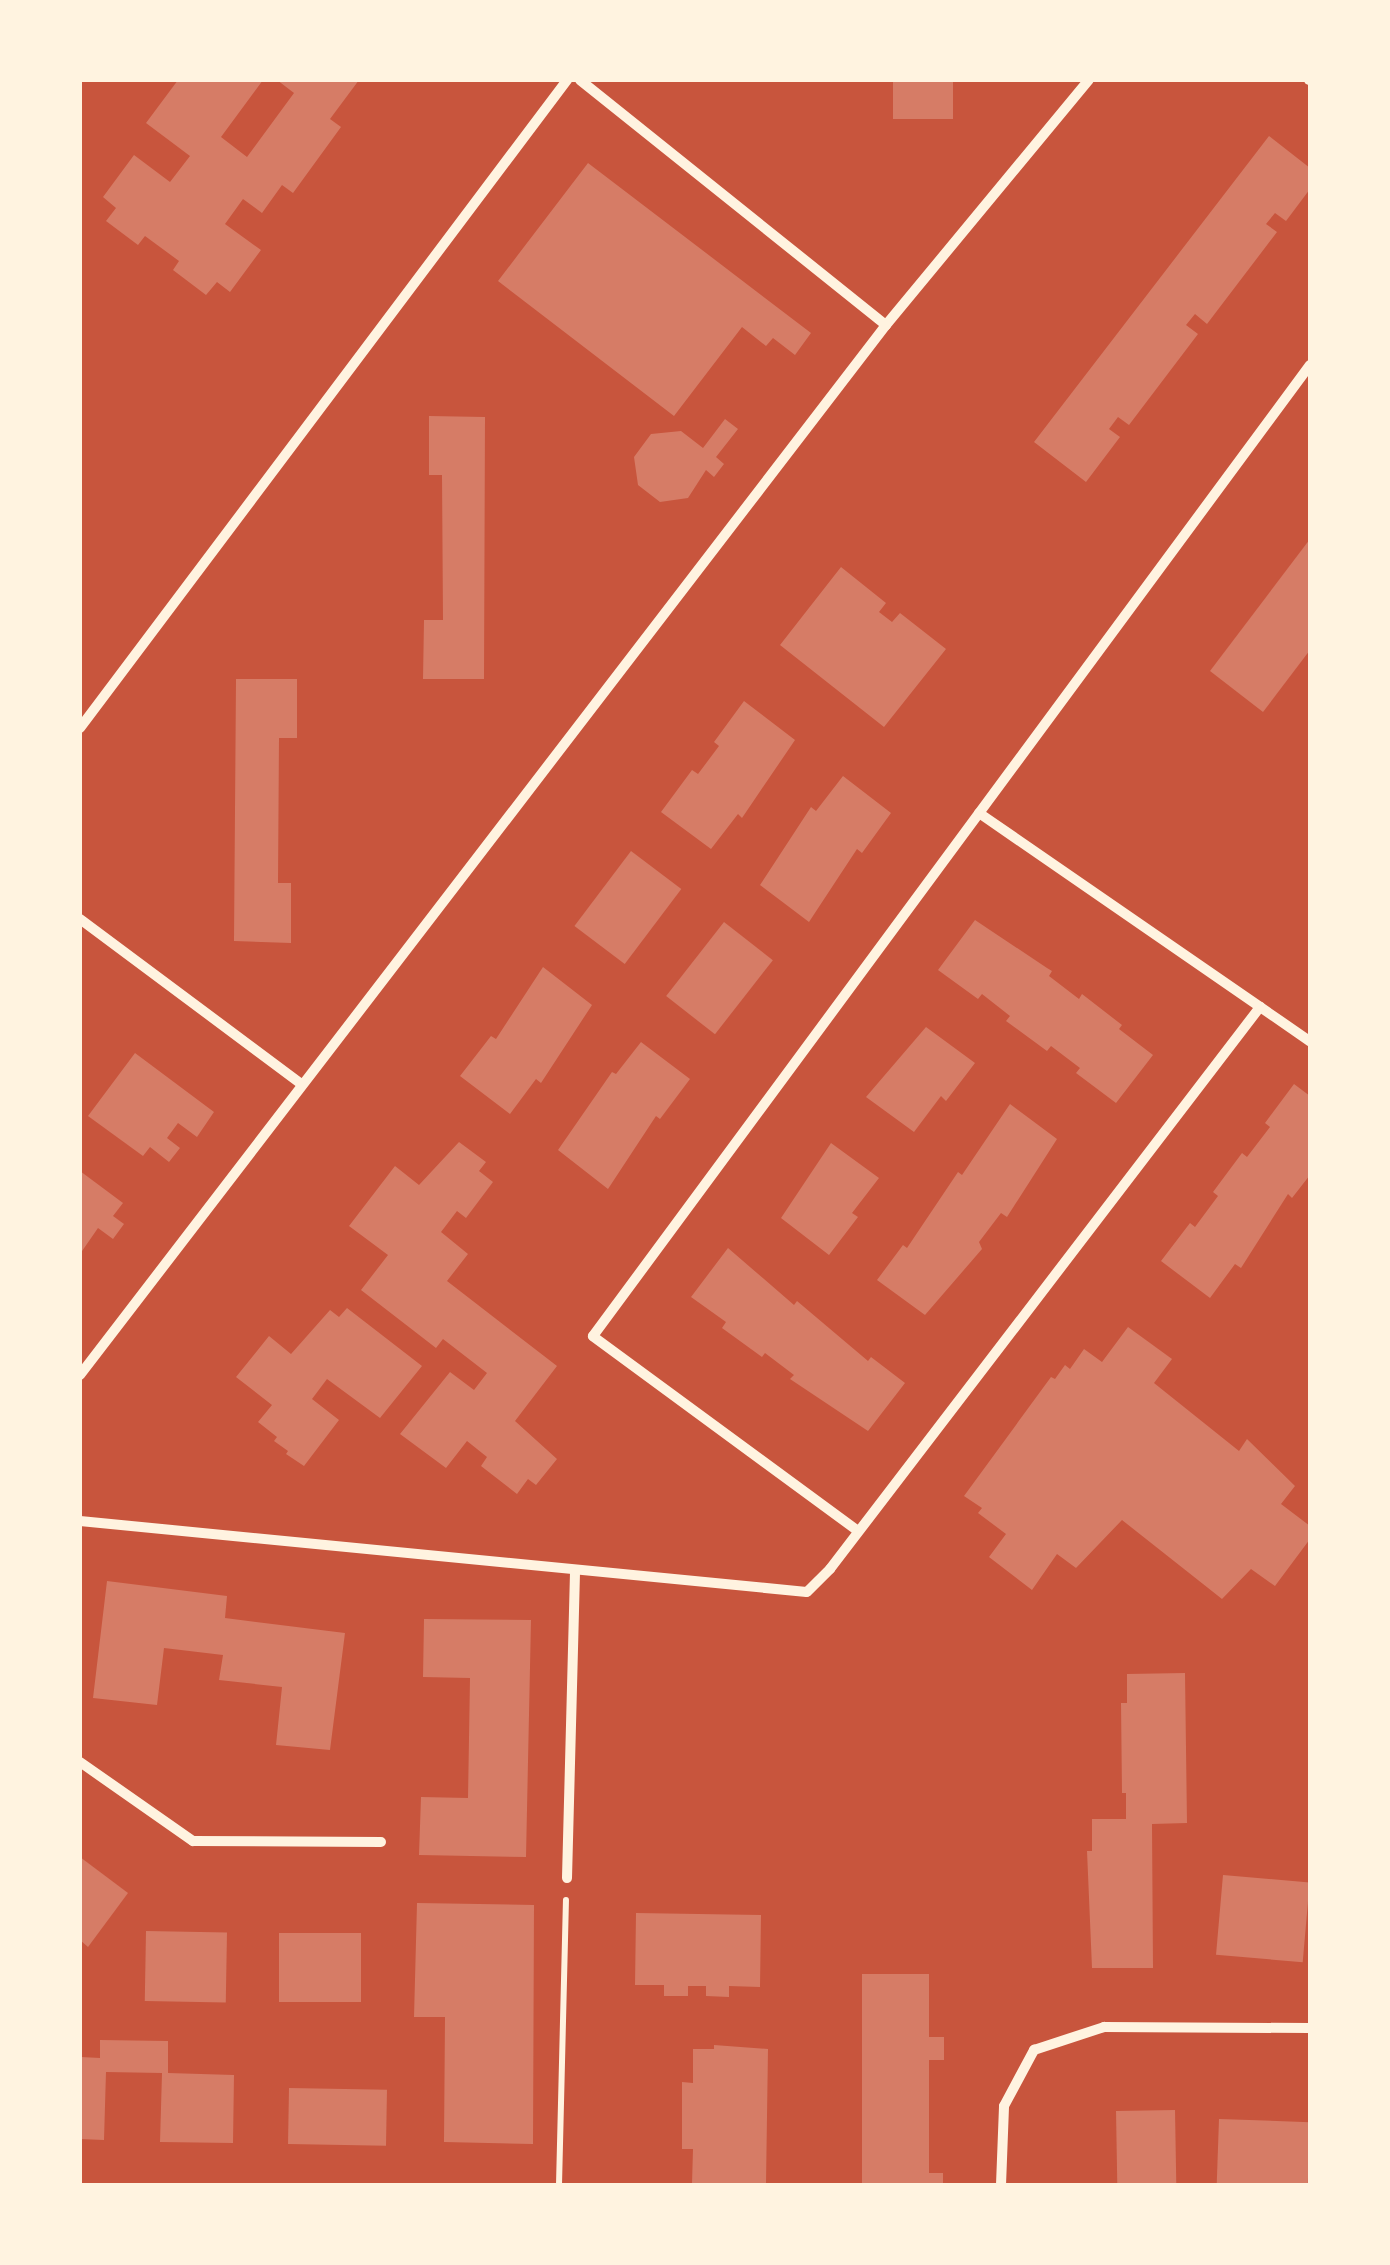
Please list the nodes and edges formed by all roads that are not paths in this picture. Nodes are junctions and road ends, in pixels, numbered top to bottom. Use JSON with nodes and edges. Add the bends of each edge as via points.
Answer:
{"nodes":[{"id":1,"x":568,"y":80,"type":"edge"},
{"id":2,"x":580,"y":80,"type":"edge"},
{"id":3,"x":1090,"y":80,"type":"edge"},
{"id":4,"x":886,"y":325,"type":"junction"},
{"id":5,"x":1310,"y":365,"type":"edge"},
{"id":6,"x":80,"y":728,"type":"edge"},
{"id":7,"x":979,"y":814,"type":"junction"},
{"id":8,"x":80,"y":919,"type":"edge"},
{"id":9,"x":1260,"y":1006,"type":"junction"},
{"id":10,"x":1310,"y":1041,"type":"edge"},
{"id":11,"x":300,"y":1084,"type":"junction"},
{"id":12,"x":80,"y":1375,"type":"edge"},
{"id":13,"x":80,"y":1520,"type":"edge"},
{"id":14,"x":858,"y":1531,"type":"junction"},
{"id":15,"x":575,"y":1572,"type":"junction"},
{"id":16,"x":80,"y":1762,"type":"edge"},
{"id":17,"x":381,"y":1842,"type":"dead end"},
{"id":18,"x":567,"y":1878,"type":"road end"},
{"id":19,"x":1310,"y":2028,"type":"edge"},
{"id":20,"x":1002,"y":2185,"type":"edge"}],
"edges":[{"from":1,"to":6,"type":"street"},
{"from":2,"to":4,"type":"street"},
{"from":3,"to":4,"type":"street"},
{"from":4,"to":11,"type":"street"},
{"from":5,"to":7,"type":"street"},
{"from":7,"to":9,"type":"street"},
{"from":7,"to":14,"type":"street","via":[[593,1336]]},
{"from":8,"to":11,"type":"street"},
{"from":9,"to":10,"type":"street"},
{"from":9,"to":14,"type":"street"},
{"from":11,"to":12,"type":"street"},
{"from":13,"to":15,"type":"street"},
{"from":14,"to":15,"type":"street","via":[[808,1592]]},
{"from":15,"to":18,"type":"street"},
{"from":16,"to":17,"type":"street","via":[[193,1841]]},
{"from":19,"to":20,"type":"street","via":[[1104,2027],[1034,2050],[1004,2106]]}]}
